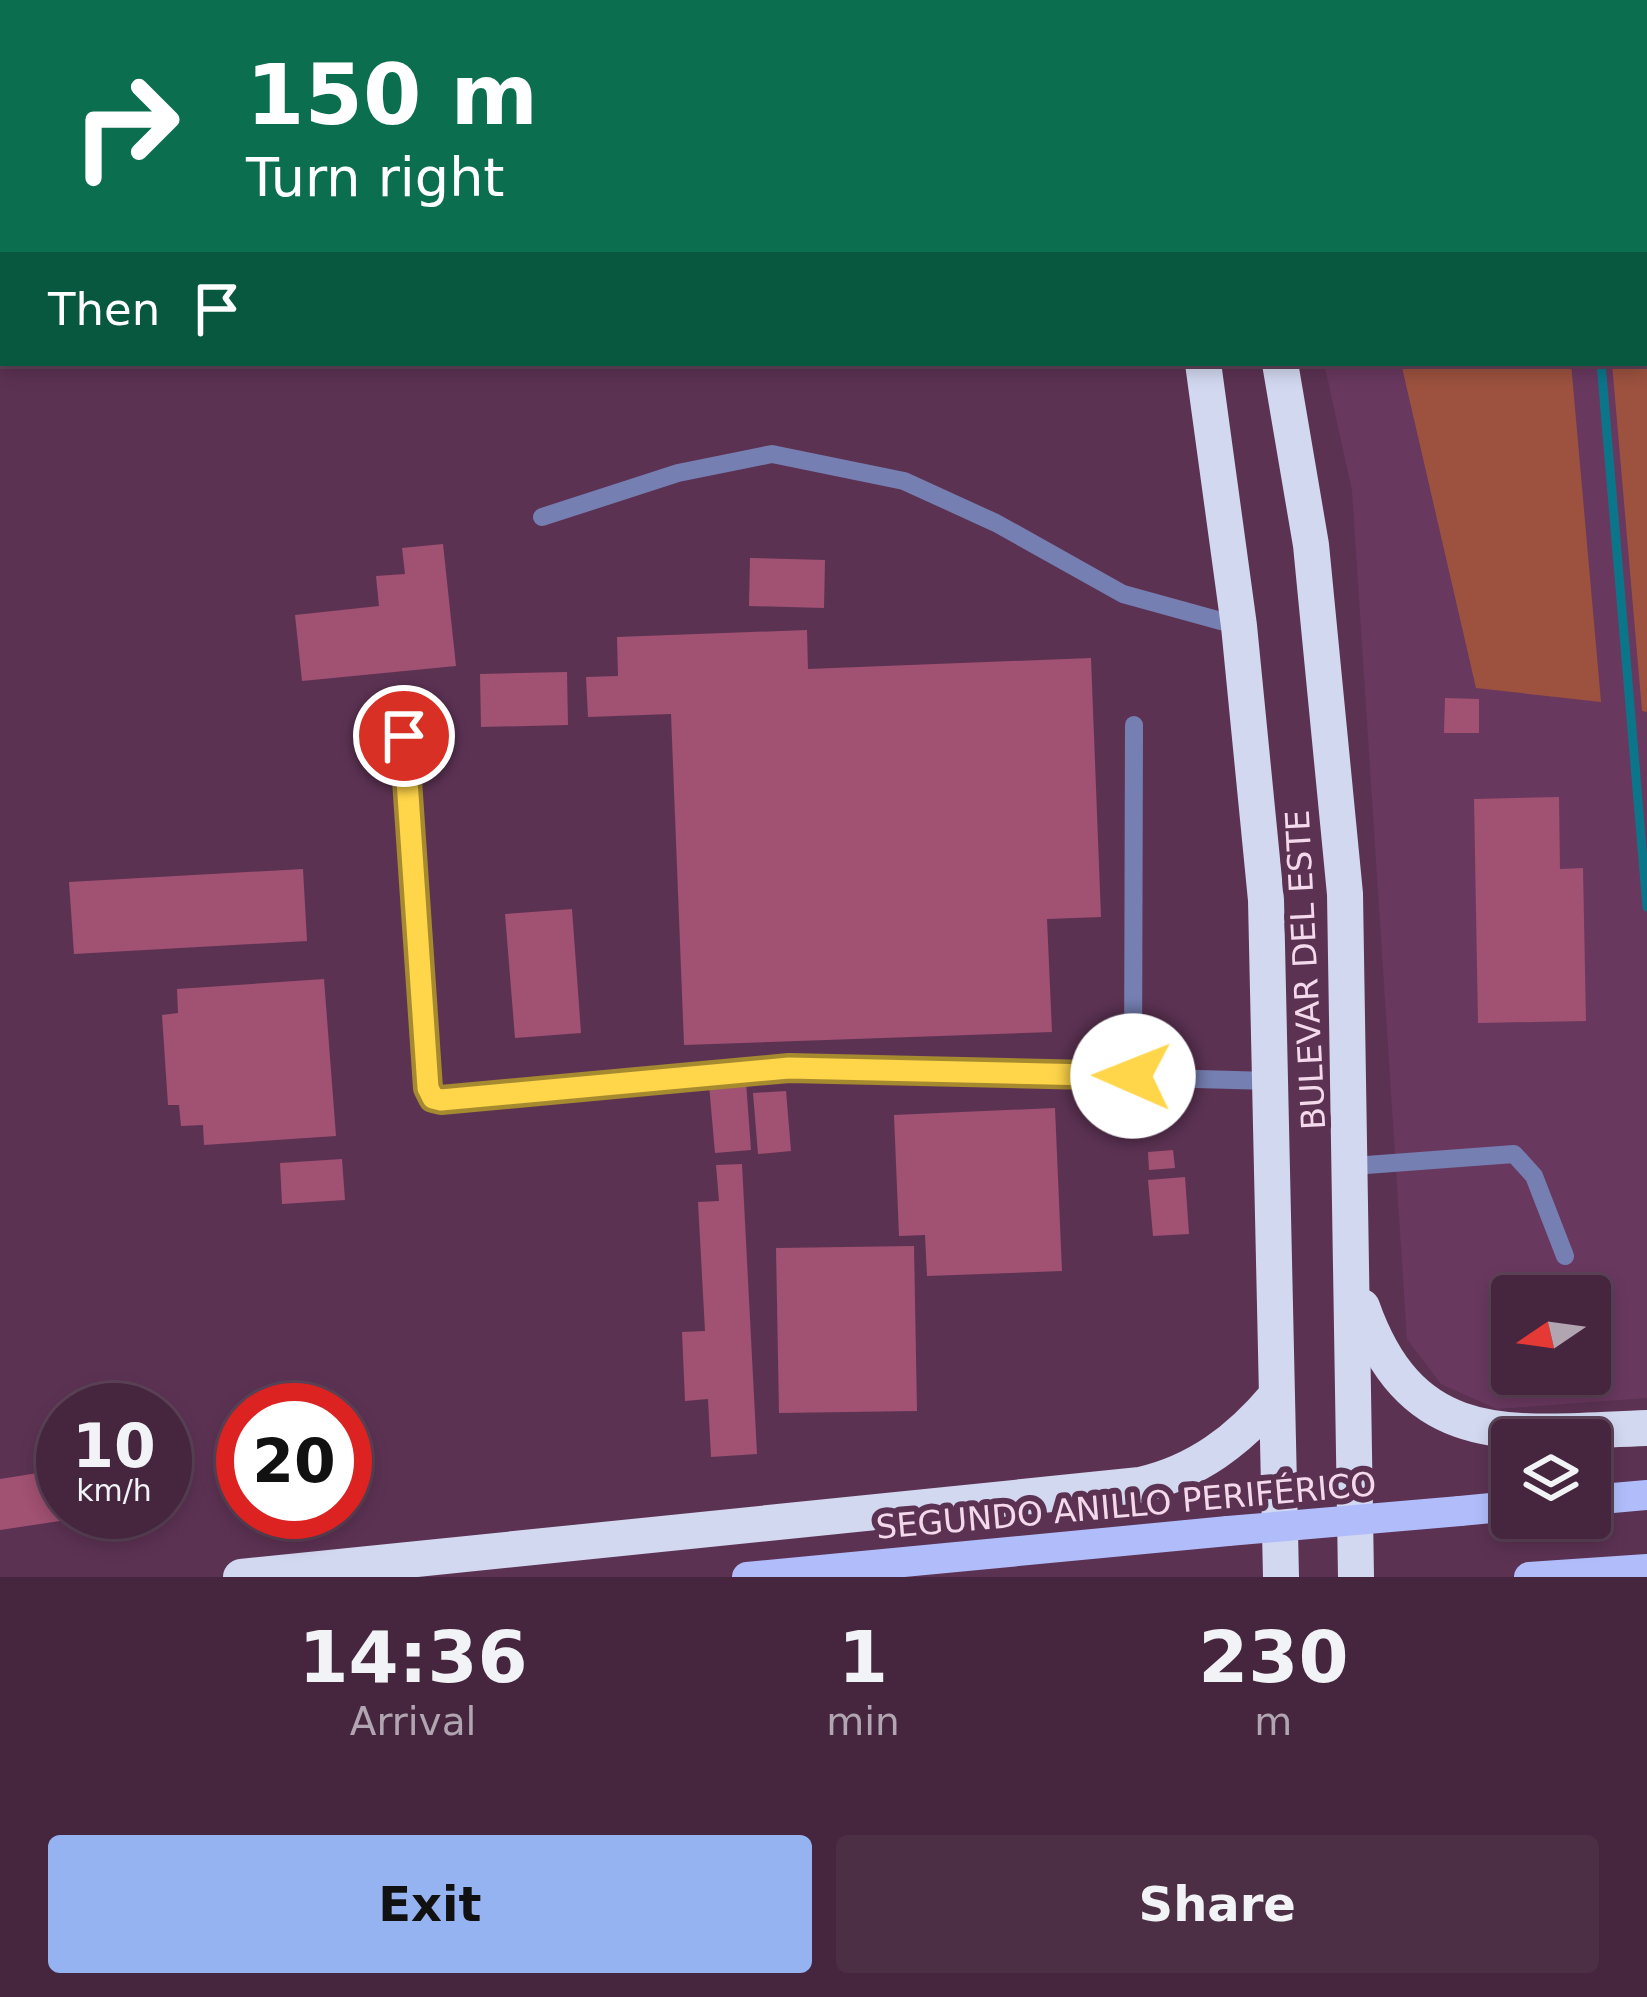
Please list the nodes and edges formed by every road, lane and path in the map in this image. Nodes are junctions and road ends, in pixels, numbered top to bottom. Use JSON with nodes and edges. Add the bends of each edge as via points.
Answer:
{"nodes":[{"id":1,"x":1203,"y":366,"type":"edge"},
{"id":2,"x":1281,"y":366,"type":"edge"},
{"id":3,"x":542,"y":517,"type":"dead end"},
{"id":4,"x":1240,"y":626,"type":"junction"},
{"id":5,"x":1134,"y":725,"type":"dead end"},
{"id":6,"x":404,"y":736,"type":"dead end"},
{"id":7,"x":1133,"y":1076,"type":"junction"},
{"id":8,"x":1271,"y":1081,"type":"junction"},
{"id":9,"x":1352,"y":1166,"type":"junction"},
{"id":10,"x":1565,"y":1256,"type":"dead end"},
{"id":11,"x":1353,"y":1280,"type":"junction"},
{"id":12,"x":1276,"y":1396,"type":"junction"},
{"id":13,"x":1647,"y":1428,"type":"edge"},
{"id":14,"x":1647,"y":1495,"type":"edge"},
{"id":15,"x":1611,"y":1498,"type":"edge"},
{"id":16,"x":1491,"y":1508,"type":"edge"},
{"id":17,"x":1647,"y":1569,"type":"edge"},
{"id":18,"x":241,"y":1577,"type":"edge"},
{"id":19,"x":747,"y":1577,"type":"edge"},
{"id":20,"x":1280,"y":1577,"type":"edge"},
{"id":21,"x":1356,"y":1577,"type":"edge"},
{"id":22,"x":1529,"y":1577,"type":"edge"}],
"edges":[{"from":1,"to":4,"type":"highway","name":"BULEVAR DEL ESTE"},
{"from":2,"to":9,"type":"highway","name":"BULEVAR DEL ESTE","via":[[1311,545],[1345,894]]},
{"from":3,"to":4,"type":"lane","via":[[678,473],[772,454],[904,481],[1123,594]]},
{"from":4,"to":8,"type":"highway","name":"BULEVAR DEL ESTE","via":[[1266,900]]},
{"from":5,"to":7,"type":"lane"},
{"from":6,"to":7,"type":"lane","via":[[433,1098],[789,1068]]},
{"from":7,"to":8,"type":"lane"},
{"from":8,"to":12,"type":"highway","name":"BULEVAR DEL ESTE"},
{"from":9,"to":10,"type":"lane","via":[[1514,1154],[1534,1176]]},
{"from":9,"to":11,"type":"highway","name":"BULEVAR DEL ESTE"},
{"from":11,"to":13,"type":"highway","via":[[1389,1367],[1442,1413],[1508,1431]]},
{"from":11,"to":21,"type":"highway","name":"BULEVAR DEL ESTE"},
{"from":12,"to":18,"type":"highway","via":[[1225,1447],[1140,1485]]},
{"from":12,"to":20,"type":"highway","name":"BULEVAR DEL ESTE"},
{"from":14,"to":15,"type":"main road"},
{"from":16,"to":19,"type":"main road","name":"SEGUNDO ANILLO PERIFÉRICO","bridge":true},
{"from":17,"to":22,"type":"main road"}]}
